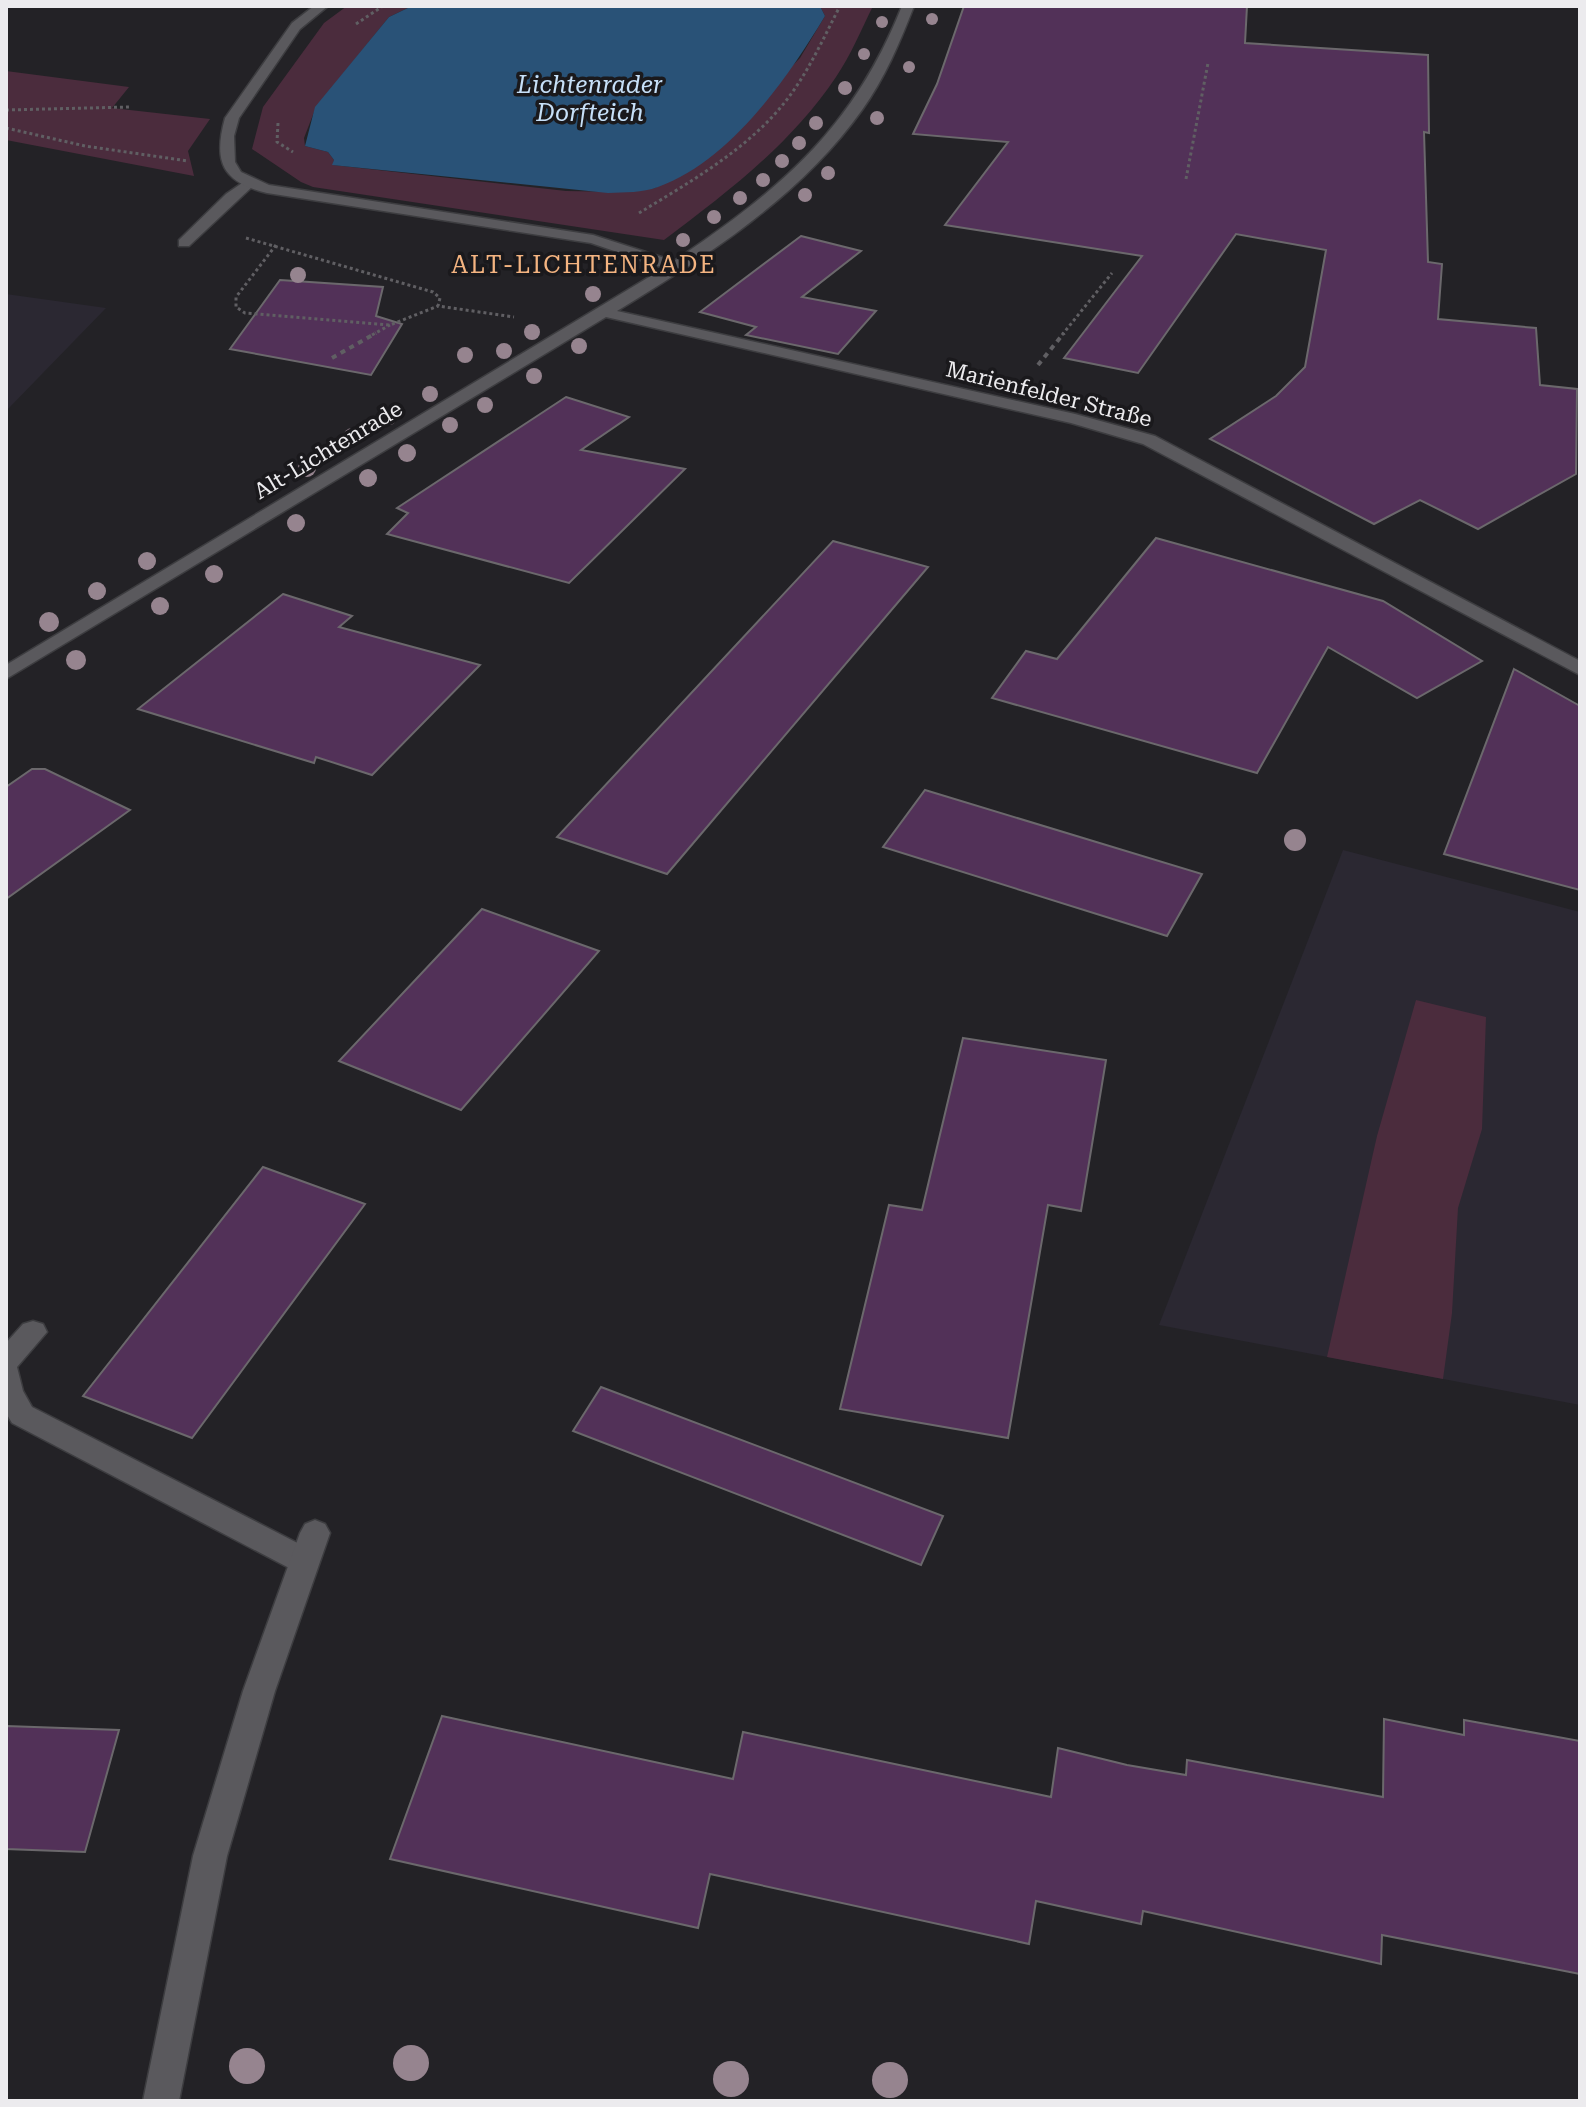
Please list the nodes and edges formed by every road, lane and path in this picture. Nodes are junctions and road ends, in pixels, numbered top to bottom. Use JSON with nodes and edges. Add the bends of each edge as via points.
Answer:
{"nodes":[{"id":1,"x":322,"y":6,"type":"edge"},
{"id":2,"x":383,"y":6,"type":"edge"},
{"id":3,"x":840,"y":6,"type":"edge"},
{"id":4,"x":908,"y":6,"type":"edge"},
{"id":5,"x":350,"y":28,"type":"dead end"},
{"id":6,"x":1208,"y":63,"type":"dead end"},
{"id":7,"x":129,"y":107,"type":"dead end"},
{"id":8,"x":6,"y":110,"type":"edge"},
{"id":9,"x":279,"y":121,"type":"dead end"},
{"id":10,"x":6,"y":128,"type":"edge"},
{"id":11,"x":295,"y":153,"type":"dead end"},
{"id":12,"x":189,"y":161,"type":"dead end"},
{"id":13,"x":1186,"y":179,"type":"dead end"},
{"id":14,"x":248,"y":183,"type":"junction"},
{"id":15,"x":628,"y":219,"type":"dead end"},
{"id":16,"x":243,"y":237,"type":"dead end"},
{"id":17,"x":184,"y":243,"type":"dead end"},
{"id":18,"x":276,"y":245,"type":"junction"},
{"id":19,"x":674,"y":266,"type":"junction"},
{"id":20,"x":1112,"y":273,"type":"dead end"},
{"id":21,"x":438,"y":306,"type":"junction"},
{"id":22,"x":603,"y":312,"type":"junction"},
{"id":23,"x":492,"y":314,"type":"dead end"},
{"id":24,"x":390,"y":325,"type":"junction"},
{"id":25,"x":332,"y":358,"type":"dead end"},
{"id":26,"x":1038,"y":365,"type":"dead end"},
{"id":27,"x":1580,"y":669,"type":"edge"},
{"id":28,"x":6,"y":673,"type":"edge"},
{"id":29,"x":33,"y":1332,"type":"dead end"},
{"id":30,"x":6,"y":1361,"type":"edge"},
{"id":31,"x":6,"y":1373,"type":"edge"},
{"id":32,"x":161,"y":2101,"type":"edge"}],
"edges":[{"from":1,"to":14,"type":"street","via":[[296,26],[232,118],[228,162]]},
{"from":2,"to":5,"type":"path"},
{"from":3,"to":15,"type":"path","via":[[803,74],[773,115],[686,186]]},
{"from":4,"to":19,"type":"street","name":"Alt-Lichtenrade","via":[[890,53],[834,137],[755,213]]},
{"from":6,"to":13,"type":"path"},
{"from":7,"to":8,"type":"path"},
{"from":9,"to":11,"type":"path","via":[[277,142]]},
{"from":10,"to":12,"type":"path"},
{"from":14,"to":17,"type":"street"},
{"from":14,"to":19,"type":"street","via":[[593,239]]},
{"from":16,"to":18,"type":"path"},
{"from":18,"to":21,"type":"path","via":[[433,292],[440,298]]},
{"from":18,"to":24,"type":"path","via":[[236,297],[236,307],[245,313]]},
{"from":19,"to":22,"type":"street","name":"Alt-Lichtenrade"},
{"from":20,"to":26,"type":"path"},
{"from":21,"to":23,"type":"path"},
{"from":21,"to":24,"type":"path"},
{"from":22,"to":27,"type":"street","name":"Marienfelder Straße","via":[[1149,440]]},
{"from":22,"to":28,"type":"street","name":"Alt-Lichtenrade"},
{"from":24,"to":25,"type":"path"},
{"from":29,"to":30,"type":"street"},
{"from":31,"to":32,"type":"street","via":[[9,1393],[22,1415],[309,1547],[210,1856]]}]}
